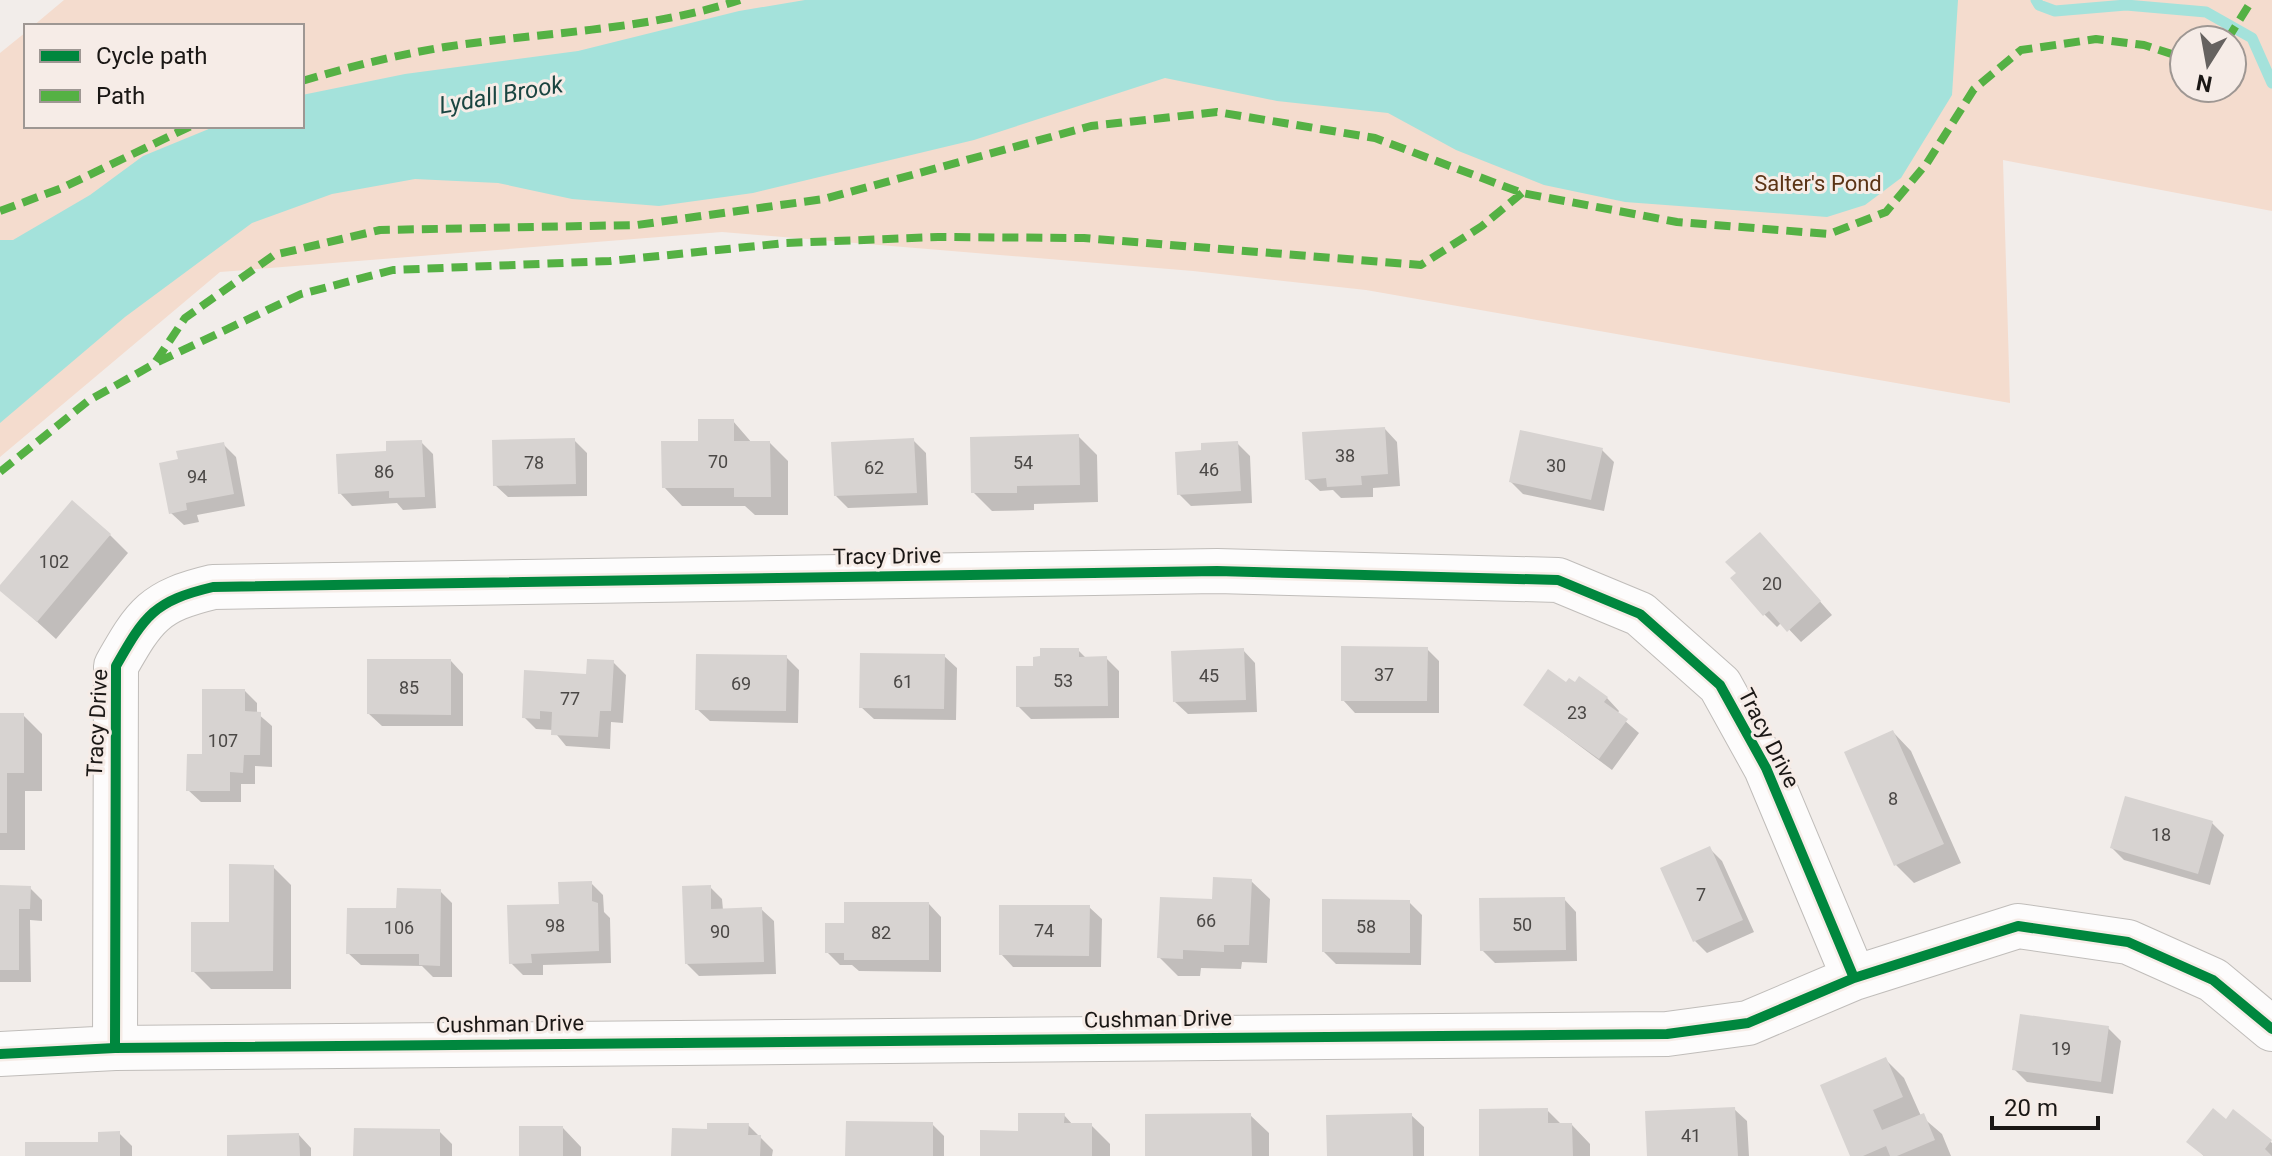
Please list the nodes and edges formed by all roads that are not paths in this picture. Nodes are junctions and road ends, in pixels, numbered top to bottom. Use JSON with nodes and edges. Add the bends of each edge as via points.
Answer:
{"nodes":[{"id":1,"x":1854,"y":978,"type":"junction"},
{"id":2,"x":2272,"y":1029,"type":"edge"},
{"id":3,"x":115,"y":1048,"type":"junction"},
{"id":4,"x":0,"y":1054,"type":"edge"}],
"edges":[{"from":1,"to":2,"type":"street","name":"Cushman Drive","via":[[2018,926],[2128,942],[2213,980]]},
{"from":1,"to":3,"type":"street","name":"Cushman Drive","via":[[1748,1023],[1667,1034]]},
{"from":1,"to":3,"type":"street","name":"Tracy Drive","via":[[1766,768],[1720,685],[1640,614],[1558,580],[1217,571],[213,587],[173,597],[141,623],[116,666]]},
{"from":3,"to":4,"type":"street","name":"Cushman Drive"}]}
